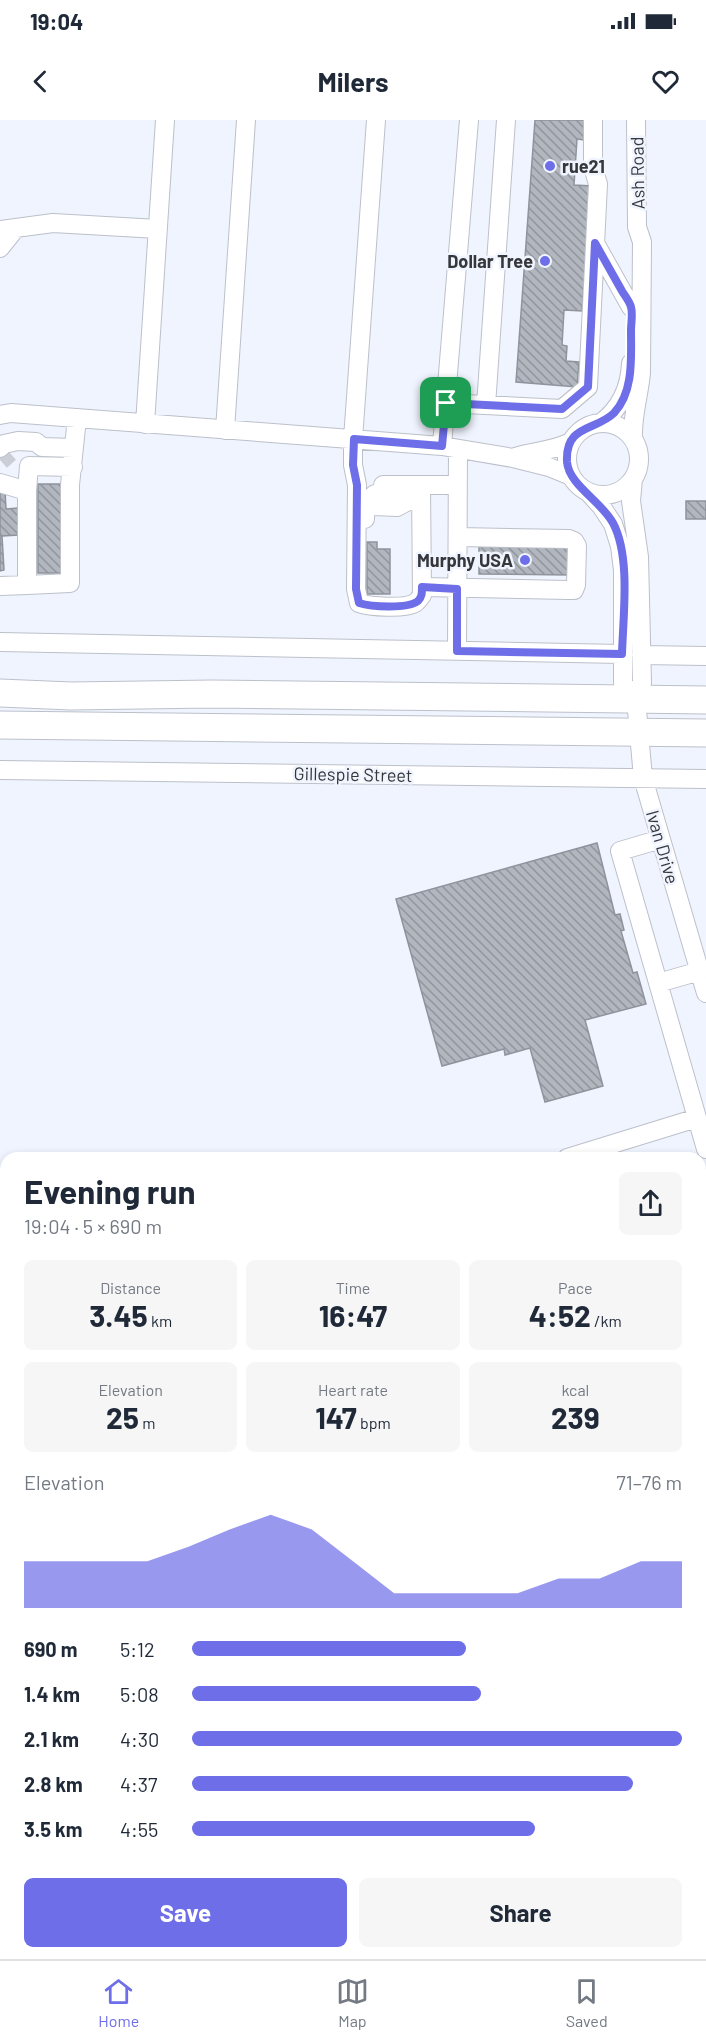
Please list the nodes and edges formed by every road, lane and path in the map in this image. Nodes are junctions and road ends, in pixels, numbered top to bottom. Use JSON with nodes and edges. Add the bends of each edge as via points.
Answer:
{"nodes":[{"id":1,"x":165,"y":120,"type":"edge"},
{"id":2,"x":246,"y":120,"type":"edge"},
{"id":3,"x":376,"y":120,"type":"edge"},
{"id":4,"x":469,"y":120,"type":"edge"},
{"id":5,"x":506,"y":120,"type":"edge"},
{"id":6,"x":593,"y":120,"type":"edge"},
{"id":7,"x":636,"y":120,"type":"edge"},
{"id":8,"x":5,"y":225,"type":"edge"},
{"id":9,"x":637,"y":227,"type":"junction"},
{"id":10,"x":159,"y":229,"type":"junction"},
{"id":11,"x":595,"y":243,"type":"junction"},
{"id":12,"x":0,"y":248,"type":"edge"},
{"id":13,"x":631,"y":307,"type":"junction"},
{"id":14,"x":446,"y":403,"type":"junction"},
{"id":15,"x":486,"y":405,"type":"junction"},
{"id":16,"x":4,"y":410,"type":"edge"},
{"id":17,"x":77,"y":418,"type":"junction"},
{"id":18,"x":601,"y":423,"type":"junction"},
{"id":19,"x":145,"y":424,"type":"junction"},
{"id":20,"x":225,"y":430,"type":"junction"},
{"id":21,"x":633,"y":438,"type":"junction"},
{"id":22,"x":354,"y":439,"type":"junction"},
{"id":23,"x":571,"y":442,"type":"junction"},
{"id":24,"x":450,"y":447,"type":"junction"},
{"id":25,"x":74,"y":448,"type":"junction"},
{"id":26,"x":3,"y":456,"type":"tunnel mouth"},
{"id":27,"x":513,"y":458,"type":"junction"},
{"id":28,"x":73,"y":467,"type":"junction"},
{"id":29,"x":571,"y":476,"type":"junction"},
{"id":30,"x":633,"y":479,"type":"junction"},
{"id":31,"x":0,"y":483,"type":"edge"},
{"id":32,"x":458,"y":485,"type":"junction"},
{"id":33,"x":27,"y":491,"type":"junction"},
{"id":34,"x":588,"y":492,"type":"junction"},
{"id":35,"x":362,"y":493,"type":"junction"},
{"id":36,"x":417,"y":496,"type":"junction"},
{"id":37,"x":458,"y":537,"type":"junction"},
{"id":38,"x":27,"y":585,"type":"junction"},
{"id":39,"x":0,"y":586,"type":"edge"},
{"id":40,"x":422,"y":587,"type":"junction"},
{"id":41,"x":457,"y":589,"type":"junction"},
{"id":42,"x":0,"y":642,"type":"edge"},
{"id":43,"x":457,"y":651,"type":"junction"},
{"id":44,"x":622,"y":654,"type":"junction"},
{"id":45,"x":641,"y":655,"type":"junction"},
{"id":46,"x":706,"y":656,"type":"edge"},
{"id":47,"x":0,"y":693,"type":"edge"},
{"id":48,"x":636,"y":699,"type":"junction"},
{"id":49,"x":706,"y":700,"type":"edge"},
{"id":50,"x":0,"y":725,"type":"edge"},
{"id":51,"x":639,"y":731,"type":"junction"},
{"id":52,"x":706,"y":733,"type":"edge"},
{"id":53,"x":0,"y":770,"type":"edge"},
{"id":54,"x":643,"y":778,"type":"junction"},
{"id":55,"x":706,"y":779,"type":"edge"},
{"id":56,"x":661,"y":839,"type":"junction"},
{"id":57,"x":700,"y":971,"type":"junction"},
{"id":58,"x":658,"y":983,"type":"junction"},
{"id":59,"x":706,"y":993,"type":"edge"},
{"id":60,"x":697,"y":1118,"type":"junction"},
{"id":61,"x":706,"y":1149,"type":"edge"},
{"id":62,"x":586,"y":1152,"type":"edge"}],
"edges":[{"from":1,"to":10,"type":"street"},
{"from":2,"to":20,"type":"street"},
{"from":3,"to":22,"type":"street"},
{"from":4,"to":14,"type":"street"},
{"from":5,"to":15,"type":"street"},
{"from":6,"to":11,"type":"street","via":[[592,167],[598,184]]},
{"from":7,"to":9,"type":"street","name":"Ash Road"},
{"from":8,"to":10,"type":"street","via":[[53,223]]},
{"from":8,"to":12,"type":"street"},
{"from":9,"to":13,"type":"street","name":"Ash Road","via":[[632,243]]},
{"from":9,"to":21,"type":"street","name":"Ash Road","via":[[642,242],[641,373]]},
{"from":10,"to":19,"type":"street"},
{"from":11,"to":13,"type":"street"},
{"from":11,"to":15,"type":"street","via":[[588,387],[562,409]]},
{"from":13,"to":18,"type":"street","name":"Ash Road","via":[[630,378],[621,403]]},
{"from":14,"to":15,"type":"street"},
{"from":14,"to":24,"type":"street"},
{"from":16,"to":17,"type":"street"},
{"from":17,"to":19,"type":"street"},
{"from":17,"to":25,"type":"street"},
{"from":18,"to":21,"type":"street","via":[[613,424]]},
{"from":18,"to":23,"type":"street","via":[[579,432]]},
{"from":19,"to":20,"type":"street"},
{"from":20,"to":22,"type":"street"},
{"from":21,"to":30,"type":"street","via":[[639,462]]},
{"from":22,"to":24,"type":"street"},
{"from":22,"to":35,"type":"street","via":[[353,465]]},
{"from":23,"to":27,"type":"street"},
{"from":23,"to":29,"type":"street","via":[[567,453]]},
{"from":24,"to":27,"type":"street"},
{"from":24,"to":32,"type":"street"},
{"from":25,"to":26,"type":"street","via":[[18,441],[4,444]]},
{"from":25,"to":28,"type":"street"},
{"from":27,"to":29,"type":"street"},
{"from":28,"to":33,"type":"street","via":[[29,466]]},
{"from":28,"to":38,"type":"street","via":[[70,583]]},
{"from":29,"to":34,"type":"street"},
{"from":30,"to":34,"type":"street","via":[[610,495]]},
{"from":30,"to":45,"type":"street"},
{"from":31,"to":33,"type":"street"},
{"from":32,"to":36,"type":"street"},
{"from":32,"to":37,"type":"street"},
{"from":33,"to":38,"type":"street"},
{"from":34,"to":44,"type":"street","via":[[614,524],[620,546]]},
{"from":35,"to":36,"type":"street"},
{"from":35,"to":40,"type":"street","via":[[356,589],[359,603],[407,606],[417,602]]},
{"from":36,"to":40,"type":"street"},
{"from":37,"to":41,"type":"street"},
{"from":37,"to":41,"type":"street","via":[[569,539],[577,546],[577,579],[574,590]]},
{"from":38,"to":39,"type":"street"},
{"from":40,"to":41,"type":"street"},
{"from":41,"to":43,"type":"street"},
{"from":42,"to":43,"type":"street"},
{"from":43,"to":44,"type":"street"},
{"from":44,"to":48,"type":"street","via":[[623,684]]},
{"from":45,"to":46,"type":"street"},
{"from":45,"to":48,"type":"street","via":[[642,683]]},
{"from":47,"to":48,"type":"highway"},
{"from":48,"to":49,"type":"highway"},
{"from":48,"to":51,"type":"street","name":"Ivan Drive"},
{"from":50,"to":51,"type":"highway"},
{"from":51,"to":52,"type":"highway"},
{"from":51,"to":54,"type":"street","name":"Ivan Drive"},
{"from":53,"to":54,"type":"street","name":"Gillespie Street"},
{"from":54,"to":55,"type":"street","name":"Gillespie Street"},
{"from":54,"to":56,"type":"street","name":"Ivan Drive"},
{"from":56,"to":57,"type":"street","name":"Ivan Drive"},
{"from":56,"to":58,"type":"street","via":[[620,851]]},
{"from":57,"to":58,"type":"street"},
{"from":57,"to":59,"type":"street","name":"Ivan Drive"},
{"from":58,"to":60,"type":"street"},
{"from":60,"to":61,"type":"street"},
{"from":60,"to":62,"type":"street"}]}
